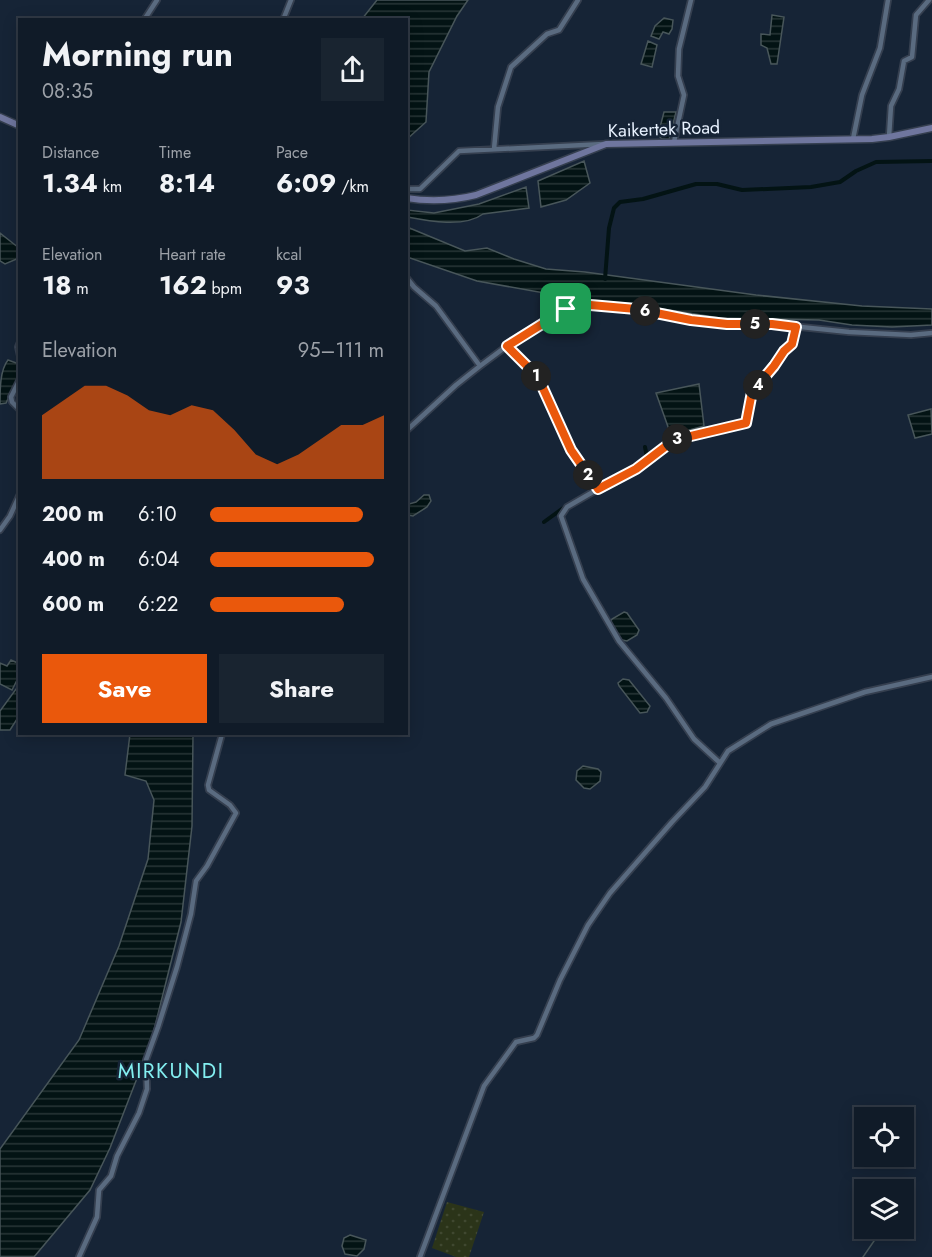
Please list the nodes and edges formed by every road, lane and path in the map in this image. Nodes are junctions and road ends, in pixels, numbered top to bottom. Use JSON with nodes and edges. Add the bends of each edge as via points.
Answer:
{"nodes":[{"id":1,"x":157,"y":0,"type":"edge"},
{"id":2,"x":291,"y":0,"type":"edge"},
{"id":3,"x":578,"y":0,"type":"edge"},
{"id":4,"x":692,"y":0,"type":"edge"},
{"id":5,"x":888,"y":0,"type":"edge"},
{"id":6,"x":929,"y":0,"type":"edge"},
{"id":7,"x":145,"y":18,"type":"edge"},
{"id":8,"x":284,"y":18,"type":"edge"},
{"id":9,"x":0,"y":117,"type":"edge"},
{"id":10,"x":18,"y":125,"type":"edge"},
{"id":11,"x":932,"y":128,"type":"edge"},
{"id":12,"x":889,"y":137,"type":"junction"},
{"id":13,"x":853,"y":139,"type":"junction"},
{"id":14,"x":674,"y":142,"type":"junction"},
{"id":15,"x":606,"y":144,"type":"junction"},
{"id":16,"x":494,"y":149,"type":"junction"},
{"id":17,"x":408,"y":189,"type":"edge"},
{"id":18,"x":408,"y":198,"type":"edge"},
{"id":19,"x":408,"y":280,"type":"edge"},
{"id":20,"x":796,"y":327,"type":"junction"},
{"id":21,"x":932,"y":333,"type":"edge"},
{"id":22,"x":507,"y":346,"type":"junction"},
{"id":23,"x":480,"y":366,"type":"junction"},
{"id":24,"x":18,"y":383,"type":"edge"},
{"id":25,"x":18,"y":408,"type":"edge"},
{"id":26,"x":408,"y":429,"type":"edge"},
{"id":27,"x":596,"y":486,"type":"junction"},
{"id":28,"x":18,"y":498,"type":"edge"},
{"id":29,"x":0,"y":530,"type":"edge"},
{"id":30,"x":932,"y":677,"type":"edge"},
{"id":31,"x":222,"y":735,"type":"edge"},
{"id":32,"x":720,"y":763,"type":"junction"},
{"id":33,"x":79,"y":1257,"type":"edge"},
{"id":34,"x":420,"y":1257,"type":"edge"}],
"edges":[{"from":1,"to":7,"type":"street"},
{"from":2,"to":8,"type":"street"},
{"from":3,"to":16,"type":"street","via":[[559,30],[547,34],[511,67],[498,107]]},
{"from":4,"to":14,"type":"street","via":[[679,49],[678,76],[684,95]]},
{"from":5,"to":13,"type":"street","via":[[880,48],[862,94]]},
{"from":6,"to":12,"type":"street","via":[[916,15],[912,57],[904,61],[891,106]]},
{"from":9,"to":10,"type":"main road"},
{"from":11,"to":12,"type":"main road","name":"Kaikertek Road"},
{"from":12,"to":13,"type":"main road","name":"Kaikertek Road"},
{"from":13,"to":14,"type":"main road","name":"Kaikertek Road"},
{"from":14,"to":15,"type":"main road","name":"Kaikertek Road"},
{"from":15,"to":16,"type":"street"},
{"from":15,"to":18,"type":"main road","name":"Kaikertek Road","via":[[476,195],[430,202]]},
{"from":16,"to":17,"type":"street","via":[[459,151],[420,189]]},
{"from":19,"to":23,"type":"street","via":[[436,306]]},
{"from":20,"to":21,"type":"street","via":[[849,333]]},
{"from":20,"to":22,"type":"street","via":[[727,324],[579,304]]},
{"from":20,"to":27,"type":"street","via":[[792,344],[752,392],[746,423],[674,440],[636,469]]},
{"from":22,"to":23,"type":"street"},
{"from":22,"to":27,"type":"street","via":[[534,373],[571,450]]},
{"from":23,"to":26,"type":"street"},
{"from":24,"to":25,"type":"street","via":[[11,397]]},
{"from":27,"to":32,"type":"street","via":[[561,516],[583,579],[633,660],[694,739]]},
{"from":28,"to":29,"type":"street"},
{"from":30,"to":32,"type":"street","via":[[865,692],[771,724],[728,751]]},
{"from":31,"to":33,"type":"street","via":[[208,785],[236,813],[196,881],[177,968],[146,1060],[147,1089],[111,1176],[99,1190],[97,1217]]},
{"from":32,"to":34,"type":"street","via":[[705,788],[610,894],[588,925],[537,1035],[516,1042],[484,1086]]}]}
